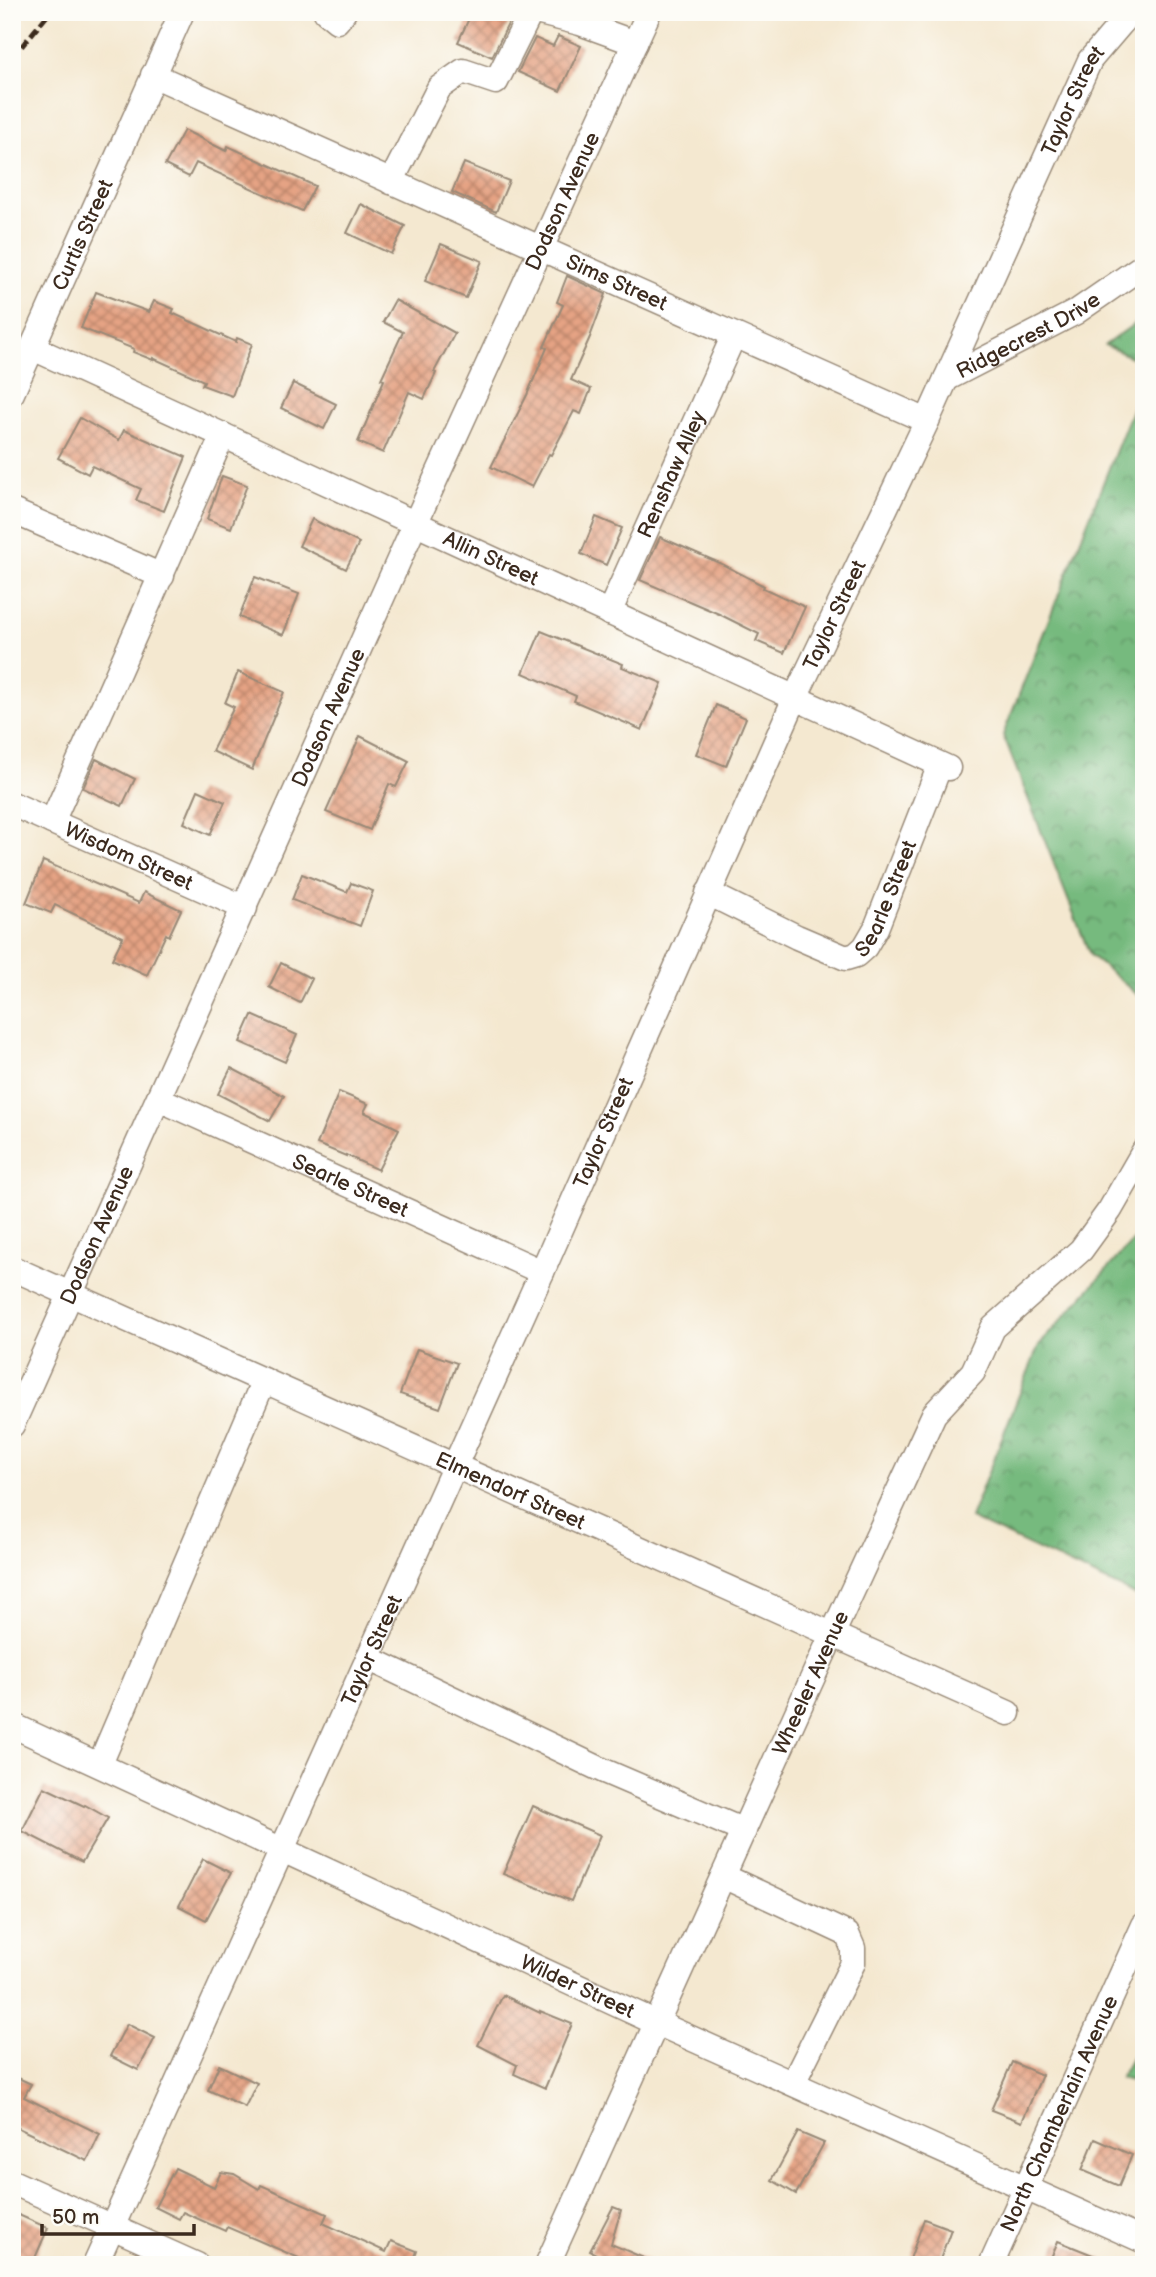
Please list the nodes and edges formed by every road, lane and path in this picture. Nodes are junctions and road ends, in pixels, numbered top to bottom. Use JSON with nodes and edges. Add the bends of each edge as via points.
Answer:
{"nodes":[{"id":1,"x":182,"y":12,"type":"edge"},
{"id":2,"x":326,"y":12,"type":"edge"},
{"id":3,"x":344,"y":12,"type":"edge"},
{"id":4,"x":533,"y":12,"type":"edge"},
{"id":5,"x":649,"y":12,"type":"edge"},
{"id":6,"x":1131,"y":12,"type":"edge"},
{"id":7,"x":635,"y":43,"type":"junction"},
{"id":8,"x":153,"y":75,"type":"junction"},
{"id":9,"x":391,"y":182,"type":"junction"},
{"id":10,"x":542,"y":249,"type":"junction"},
{"id":11,"x":1144,"y":265,"type":"edge"},
{"id":12,"x":734,"y":335,"type":"junction"},
{"id":13,"x":33,"y":348,"type":"junction"},
{"id":14,"x":946,"y":379,"type":"junction"},
{"id":15,"x":12,"y":393,"type":"edge"},
{"id":16,"x":927,"y":421,"type":"junction"},
{"id":17,"x":223,"y":435,"type":"junction"},
{"id":18,"x":12,"y":510,"type":"edge"},
{"id":19,"x":415,"y":524,"type":"junction"},
{"id":20,"x":162,"y":576,"type":"junction"},
{"id":21,"x":609,"y":613,"type":"junction"},
{"id":22,"x":795,"y":698,"type":"junction"},
{"id":23,"x":944,"y":766,"type":"joint"},
{"id":24,"x":12,"y":804,"type":"edge"},
{"id":25,"x":52,"y":822,"type":"junction"},
{"id":26,"x":708,"y":893,"type":"junction"},
{"id":27,"x":245,"y":908,"type":"junction"},
{"id":28,"x":159,"y":1099,"type":"junction"},
{"id":29,"x":1144,"y":1151,"type":"edge"},
{"id":30,"x":12,"y":1268,"type":"edge"},
{"id":31,"x":542,"y":1272,"type":"junction"},
{"id":32,"x":70,"y":1294,"type":"junction"},
{"id":33,"x":264,"y":1380,"type":"junction"},
{"id":34,"x":12,"y":1425,"type":"edge"},
{"id":35,"x":455,"y":1466,"type":"junction"},
{"id":36,"x":832,"y":1635,"type":"junction"},
{"id":37,"x":368,"y":1658,"type":"junction"},
{"id":38,"x":1008,"y":1713,"type":"dead end"},
{"id":39,"x":12,"y":1726,"type":"edge"},
{"id":40,"x":100,"y":1764,"type":"junction"},
{"id":41,"x":744,"y":1831,"type":"junction"},
{"id":42,"x":281,"y":1848,"type":"junction"},
{"id":43,"x":723,"y":1876,"type":"junction"},
{"id":44,"x":1144,"y":1925,"type":"edge"},
{"id":45,"x":657,"y":2023,"type":"junction"},
{"id":46,"x":793,"y":2083,"type":"junction"},
{"id":47,"x":12,"y":2182,"type":"edge"},
{"id":48,"x":1025,"y":2188,"type":"junction"},
{"id":49,"x":112,"y":2227,"type":"junction"},
{"id":50,"x":1144,"y":2241,"type":"edge"},
{"id":51,"x":95,"y":2265,"type":"edge"},
{"id":52,"x":197,"y":2265,"type":"edge"},
{"id":53,"x":547,"y":2265,"type":"edge"},
{"id":54,"x":991,"y":2265,"type":"edge"}],
"edges":[{"from":1,"to":8,"type":"street","name":"Curtis Street"},
{"from":2,"to":3,"type":"street","via":[[337,21]]},
{"from":4,"to":7,"type":"street"},
{"from":4,"to":9,"type":"street","via":[[496,82],[463,71],[439,88]]},
{"from":5,"to":7,"type":"street","name":"Dodson Avenue"},
{"from":6,"to":14,"type":"street","name":"Taylor Street","via":[[1090,60]]},
{"from":7,"to":10,"type":"street","name":"Dodson Avenue"},
{"from":8,"to":9,"type":"street","name":"Sims Street"},
{"from":8,"to":13,"type":"street","name":"Curtis Street"},
{"from":9,"to":10,"type":"street","name":"Sims Street"},
{"from":10,"to":12,"type":"street","name":"Sims Street"},
{"from":10,"to":19,"type":"street","name":"Dodson Avenue"},
{"from":11,"to":14,"type":"street","name":"Ridgecrest Drive","via":[[1076,312]]},
{"from":12,"to":16,"type":"street","name":"Sims Street"},
{"from":12,"to":21,"type":"street","name":"Renshaw Alley"},
{"from":13,"to":15,"type":"street","name":"Curtis Street"},
{"from":13,"to":17,"type":"street","name":"Allin Street"},
{"from":14,"to":16,"type":"street","name":"Taylor Street"},
{"from":16,"to":22,"type":"street","name":"Taylor Street"},
{"from":17,"to":19,"type":"street","name":"Allin Street"},
{"from":17,"to":20,"type":"street"},
{"from":18,"to":20,"type":"street"},
{"from":19,"to":21,"type":"street","name":"Allin Street"},
{"from":19,"to":27,"type":"street","name":"Dodson Avenue"},
{"from":20,"to":25,"type":"street"},
{"from":21,"to":22,"type":"street","name":"Allin Street"},
{"from":22,"to":23,"type":"street","name":"Allin Street"},
{"from":22,"to":26,"type":"street","name":"Taylor Street"},
{"from":23,"to":26,"type":"street","name":"Searle Street","via":[[876,928],[856,955],[846,958]]},
{"from":24,"to":25,"type":"street","name":"Wisdom Street"},
{"from":25,"to":27,"type":"street","name":"Wisdom Street"},
{"from":26,"to":31,"type":"street","name":"Taylor Street"},
{"from":27,"to":28,"type":"street","name":"Dodson Avenue"},
{"from":28,"to":31,"type":"street","name":"Searle Street"},
{"from":28,"to":32,"type":"street","name":"Dodson Avenue"},
{"from":29,"to":36,"type":"street","name":"Wheeler Avenue","via":[[1081,1250],[993,1328],[972,1372],[934,1414]]},
{"from":30,"to":32,"type":"street","name":"Elmendorf Street"},
{"from":31,"to":35,"type":"street","name":"Taylor Street"},
{"from":32,"to":33,"type":"street","name":"Elmendorf Street"},
{"from":32,"to":34,"type":"street","name":"Dodson Avenue"},
{"from":33,"to":35,"type":"street","name":"Elmendorf Street"},
{"from":33,"to":40,"type":"street"},
{"from":35,"to":36,"type":"street","name":"Elmendorf Street"},
{"from":35,"to":37,"type":"street","name":"Taylor Street"},
{"from":36,"to":38,"type":"street","name":"Elmendorf Street"},
{"from":36,"to":41,"type":"street","name":"Wheeler Avenue"},
{"from":37,"to":41,"type":"street","via":[[604,1771]]},
{"from":37,"to":42,"type":"street","name":"Taylor Street"},
{"from":39,"to":40,"type":"street","name":"Wilder Street"},
{"from":40,"to":42,"type":"street","name":"Wilder Street"},
{"from":41,"to":43,"type":"street","name":"Wheeler Avenue"},
{"from":42,"to":45,"type":"street","name":"Wilder Street"},
{"from":42,"to":49,"type":"street","name":"Taylor Street"},
{"from":43,"to":45,"type":"street","name":"Wheeler Avenue"},
{"from":43,"to":46,"type":"street","via":[[846,1934],[853,1948],[853,1963]]},
{"from":44,"to":48,"type":"street","name":"North Chamberlain Avenue"},
{"from":45,"to":46,"type":"street","name":"Wilder Street"},
{"from":45,"to":53,"type":"street","name":"Wheeler Avenue"},
{"from":46,"to":48,"type":"street","name":"Wilder Street"},
{"from":47,"to":49,"type":"street"},
{"from":48,"to":50,"type":"street","name":"Wilder Street"},
{"from":48,"to":54,"type":"street","name":"North Chamberlain Avenue"},
{"from":49,"to":51,"type":"street","name":"Taylor Street"},
{"from":49,"to":52,"type":"street"}]}
